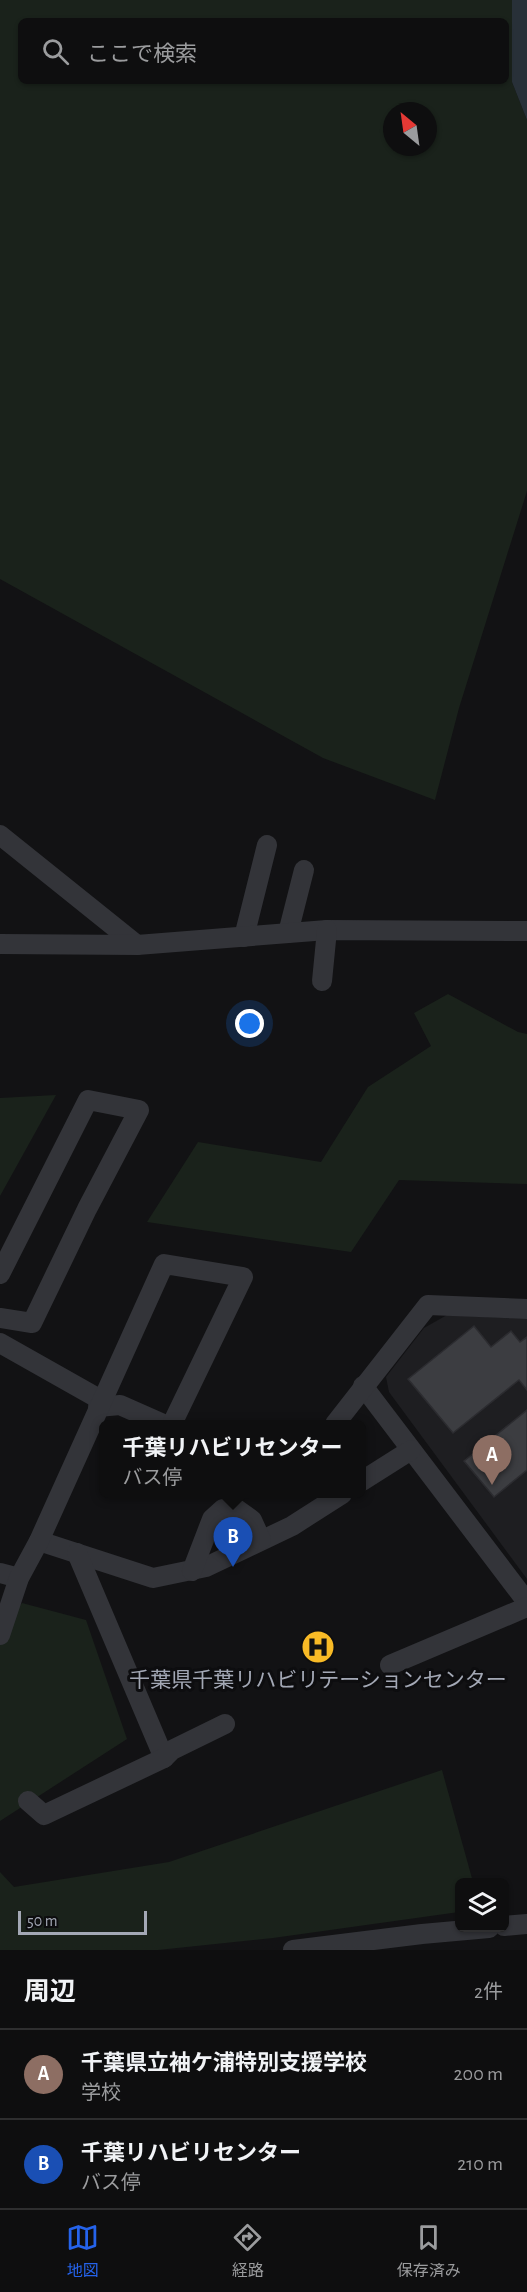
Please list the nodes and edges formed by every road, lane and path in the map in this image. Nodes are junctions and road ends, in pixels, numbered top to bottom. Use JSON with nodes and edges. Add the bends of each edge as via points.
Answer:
{"nodes":[{"id":1,"x":0,"y":835,"type":"edge"},
{"id":2,"x":267,"y":845,"type":"dead end"},
{"id":3,"x":304,"y":870,"type":"dead end"},
{"id":4,"x":327,"y":930,"type":"junction"},
{"id":5,"x":527,"y":931,"type":"edge"},
{"id":6,"x":288,"y":933,"type":"junction"},
{"id":7,"x":244,"y":937,"type":"junction"},
{"id":8,"x":0,"y":944,"type":"edge"},
{"id":9,"x":136,"y":945,"type":"junction"},
{"id":10,"x":322,"y":981,"type":"dead end"},
{"id":11,"x":0,"y":1274,"type":"edge"},
{"id":12,"x":527,"y":1309,"type":"edge"},
{"id":13,"x":0,"y":1318,"type":"edge"},
{"id":14,"x":0,"y":1342,"type":"edge"},
{"id":15,"x":363,"y":1386,"type":"junction"},
{"id":16,"x":100,"y":1404,"type":"junction"},
{"id":17,"x":152,"y":1420,"type":"edge"},
{"id":18,"x":174,"y":1420,"type":"edge"},
{"id":19,"x":339,"y":1420,"type":"edge"},
{"id":20,"x":411,"y":1450,"type":"junction"},
{"id":21,"x":366,"y":1478,"type":"edge"},
{"id":22,"x":336,"y":1498,"type":"edge"},
{"id":23,"x":261,"y":1540,"type":"junction"},
{"id":24,"x":39,"y":1541,"type":"junction"},
{"id":25,"x":77,"y":1553,"type":"junction"},
{"id":26,"x":192,"y":1571,"type":"junction"},
{"id":27,"x":0,"y":1573,"type":"edge"},
{"id":28,"x":19,"y":1578,"type":"junction"},
{"id":29,"x":527,"y":1604,"type":"edge"},
{"id":30,"x":0,"y":1635,"type":"edge"},
{"id":31,"x":390,"y":1665,"type":"dead end"},
{"id":32,"x":225,"y":1725,"type":"dead end"},
{"id":33,"x":164,"y":1758,"type":"junction"},
{"id":34,"x":28,"y":1801,"type":"dead end"},
{"id":35,"x":527,"y":1924,"type":"edge"},
{"id":36,"x":509,"y":1926,"type":"edge"},
{"id":37,"x":455,"y":1932,"type":"edge"},
{"id":38,"x":293,"y":1950,"type":"edge"}],
"edges":[{"from":1,"to":9,"type":"street"},
{"from":2,"to":7,"type":"street"},
{"from":3,"to":6,"type":"street"},
{"from":4,"to":5,"type":"street"},
{"from":4,"to":6,"type":"street"},
{"from":4,"to":10,"type":"street"},
{"from":6,"to":7,"type":"street"},
{"from":7,"to":9,"type":"street"},
{"from":8,"to":9,"type":"street"},
{"from":11,"to":13,"type":"street","via":[[88,1101],[139,1110],[32,1323]]},
{"from":12,"to":15,"type":"street","via":[[428,1305]]},
{"from":14,"to":16,"type":"street"},
{"from":15,"to":19,"type":"street"},
{"from":15,"to":20,"type":"street"},
{"from":16,"to":17,"type":"street","via":[[120,1405]]},
{"from":16,"to":18,"type":"street","via":[[164,1264],[243,1277]]},
{"from":16,"to":24,"type":"street"},
{"from":20,"to":21,"type":"street"},
{"from":20,"to":29,"type":"street"},
{"from":22,"to":23,"type":"street"},
{"from":23,"to":26,"type":"street"},
{"from":23,"to":26,"type":"street","via":[[252,1520],[234,1508],[223,1509],[212,1519]]},
{"from":24,"to":25,"type":"street"},
{"from":24,"to":28,"type":"street"},
{"from":25,"to":26,"type":"street","via":[[153,1578]]},
{"from":25,"to":33,"type":"street"},
{"from":27,"to":28,"type":"street"},
{"from":28,"to":30,"type":"street"},
{"from":29,"to":31,"type":"street"},
{"from":32,"to":33,"type":"street","via":[[172,1750]]},
{"from":33,"to":34,"type":"street","via":[[44,1815]]},
{"from":35,"to":36,"type":"street"},
{"from":37,"to":38,"type":"street"}]}
